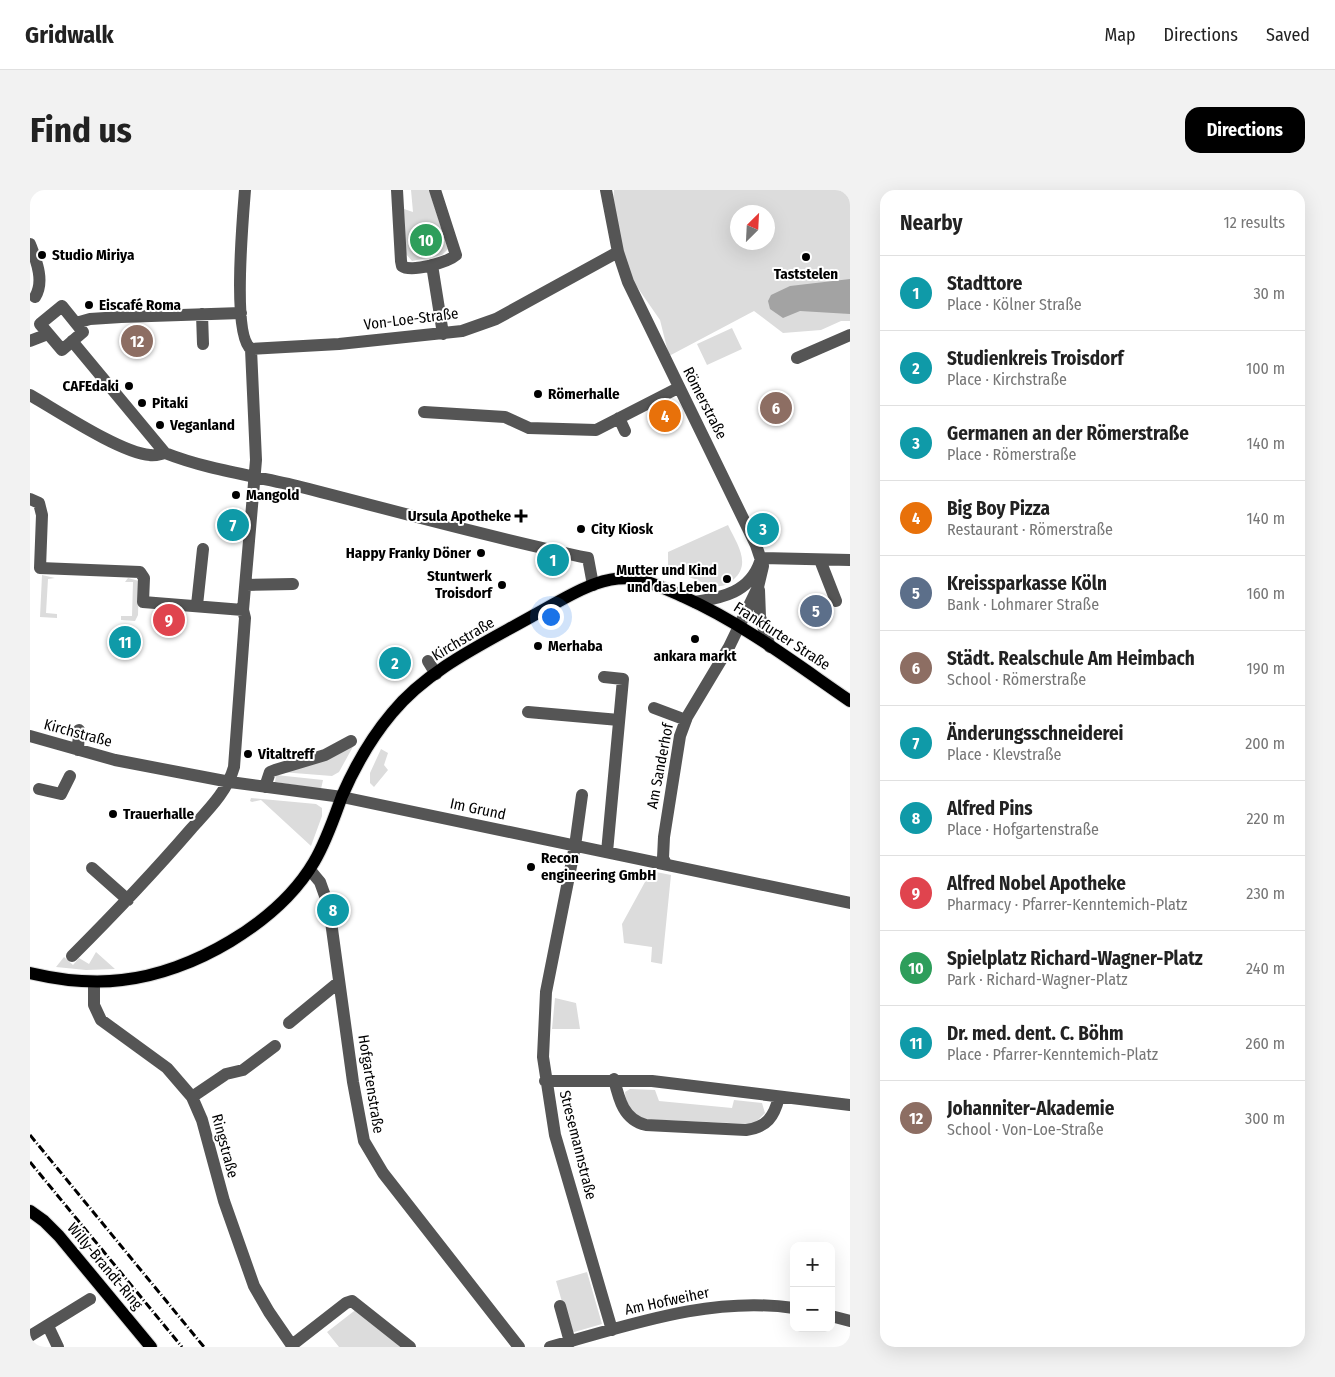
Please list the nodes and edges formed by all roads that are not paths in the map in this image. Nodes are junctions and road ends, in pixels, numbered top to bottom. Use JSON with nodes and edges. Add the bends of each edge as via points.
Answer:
{"nodes":[{"id":1,"x":245,"y":190,"type":"edge"},
{"id":2,"x":398,"y":190,"type":"edge"},
{"id":3,"x":435,"y":190,"type":"edge"},
{"id":4,"x":606,"y":190,"type":"edge"},
{"id":5,"x":30,"y":244,"type":"edge"},
{"id":6,"x":618,"y":252,"type":"junction"},
{"id":7,"x":432,"y":265,"type":"junction"},
{"id":8,"x":33,"y":294,"type":"edge"},
{"id":9,"x":241,"y":313,"type":"junction"},
{"id":10,"x":202,"y":314,"type":"junction"},
{"id":11,"x":50,"y":315,"type":"junction"},
{"id":12,"x":76,"y":323,"type":"junction"},
{"id":13,"x":48,"y":334,"type":"junction"},
{"id":14,"x":443,"y":334,"type":"junction"},
{"id":15,"x":850,"y":335,"type":"edge"},
{"id":16,"x":30,"y":341,"type":"edge"},
{"id":17,"x":72,"y":341,"type":"junction"},
{"id":18,"x":203,"y":344,"type":"dead end"},
{"id":19,"x":251,"y":350,"type":"junction"},
{"id":20,"x":797,"y":358,"type":"dead end"},
{"id":21,"x":678,"y":388,"type":"junction"},
{"id":22,"x":30,"y":395,"type":"edge"},
{"id":23,"x":424,"y":412,"type":"dead end"},
{"id":24,"x":619,"y":418,"type":"junction"},
{"id":25,"x":625,"y":431,"type":"dead end"},
{"id":26,"x":165,"y":453,"type":"junction"},
{"id":27,"x":253,"y":475,"type":"junction"},
{"id":28,"x":30,"y":499,"type":"edge"},
{"id":29,"x":35,"y":535,"type":"edge"},
{"id":30,"x":203,"y":549,"type":"dead end"},
{"id":31,"x":761,"y":558,"type":"junction"},
{"id":32,"x":820,"y":560,"type":"junction"},
{"id":33,"x":850,"y":560,"type":"edge"},
{"id":34,"x":37,"y":566,"type":"edge"},
{"id":35,"x":293,"y":584,"type":"dead end"},
{"id":36,"x":593,"y":584,"type":"junction"},
{"id":37,"x":246,"y":585,"type":"junction"},
{"id":38,"x":758,"y":588,"type":"junction"},
{"id":39,"x":836,"y":601,"type":"dead end"},
{"id":40,"x":695,"y":602,"type":"junction"},
{"id":41,"x":197,"y":605,"type":"junction"},
{"id":42,"x":243,"y":610,"type":"junction"},
{"id":43,"x":739,"y":626,"type":"junction"},
{"id":44,"x":770,"y":647,"type":"junction"},
{"id":45,"x":428,"y":661,"type":"dead end"},
{"id":46,"x":436,"y":674,"type":"junction"},
{"id":47,"x":604,"y":677,"type":"dead end"},
{"id":48,"x":850,"y":700,"type":"edge"},
{"id":49,"x":654,"y":708,"type":"dead end"},
{"id":50,"x":528,"y":712,"type":"dead end"},
{"id":51,"x":619,"y":720,"type":"junction"},
{"id":52,"x":686,"y":720,"type":"junction"},
{"id":53,"x":79,"y":730,"type":"dead end"},
{"id":54,"x":30,"y":736,"type":"edge"},
{"id":55,"x":351,"y":741,"type":"dead end"},
{"id":56,"x":78,"y":750,"type":"junction"},
{"id":57,"x":70,"y":776,"type":"dead end"},
{"id":58,"x":230,"y":782,"type":"junction"},
{"id":59,"x":265,"y":787,"type":"junction"},
{"id":60,"x":39,"y":789,"type":"dead end"},
{"id":61,"x":582,"y":795,"type":"dead end"},
{"id":62,"x":342,"y":797,"type":"junction"},
{"id":63,"x":575,"y":846,"type":"junction"},
{"id":64,"x":607,"y":852,"type":"junction"},
{"id":65,"x":666,"y":864,"type":"junction"},
{"id":66,"x":92,"y":868,"type":"dead end"},
{"id":67,"x":310,"y":870,"type":"junction"},
{"id":68,"x":128,"y":900,"type":"junction"},
{"id":69,"x":850,"y":903,"type":"edge"},
{"id":70,"x":72,"y":956,"type":"dead end"},
{"id":71,"x":30,"y":973,"type":"edge"},
{"id":72,"x":94,"y":982,"type":"junction"},
{"id":73,"x":339,"y":982,"type":"junction"},
{"id":74,"x":289,"y":1023,"type":"dead end"},
{"id":75,"x":275,"y":1046,"type":"dead end"},
{"id":76,"x":614,"y":1079,"type":"junction"},
{"id":77,"x":545,"y":1081,"type":"junction"},
{"id":78,"x":192,"y":1097,"type":"junction"},
{"id":79,"x":779,"y":1097,"type":"junction"},
{"id":80,"x":850,"y":1105,"type":"edge"},
{"id":81,"x":30,"y":1203,"type":"edge"},
{"id":82,"x":30,"y":1211,"type":"edge"},
{"id":83,"x":44,"y":1221,"type":"junction"},
{"id":84,"x":90,"y":1299,"type":"dead end"},
{"id":85,"x":560,"y":1306,"type":"dead end"},
{"id":86,"x":790,"y":1308,"type":"edge"},
{"id":87,"x":835,"y":1317,"type":"edge"},
{"id":88,"x":850,"y":1321,"type":"edge"},
{"id":89,"x":48,"y":1326,"type":"junction"},
{"id":90,"x":612,"y":1330,"type":"junction"},
{"id":91,"x":30,"y":1336,"type":"edge"},
{"id":92,"x":570,"y":1342,"type":"junction"},
{"id":93,"x":292,"y":1346,"type":"edge"},
{"id":94,"x":58,"y":1347,"type":"edge"},
{"id":95,"x":151,"y":1347,"type":"edge"},
{"id":96,"x":410,"y":1347,"type":"edge"},
{"id":97,"x":519,"y":1347,"type":"edge"},
{"id":98,"x":550,"y":1347,"type":"edge"}],
"edges":[{"from":1,"to":9,"type":"street"},
{"from":2,"to":7,"type":"street","via":[[402,266],[408,269]]},
{"from":3,"to":7,"type":"street","via":[[456,250],[452,258]]},
{"from":4,"to":6,"type":"street","name":"Römerstraße"},
{"from":5,"to":8,"type":"street","via":[[39,275],[39,291]]},
{"from":6,"to":14,"type":"street","name":"Von-Loe-Straße","via":[[496,319]]},
{"from":6,"to":21,"type":"street","name":"Römerstraße","via":[[641,311]]},
{"from":7,"to":14,"type":"street"},
{"from":8,"to":11,"type":"street"},
{"from":9,"to":10,"type":"street"},
{"from":9,"to":19,"type":"street","via":[[245,342]]},
{"from":10,"to":12,"type":"street","via":[[90,319]]},
{"from":10,"to":18,"type":"street"},
{"from":11,"to":12,"type":"street","via":[[62,306]]},
{"from":11,"to":13,"type":"street","via":[[40,324]]},
{"from":12,"to":17,"type":"street","via":[[83,332]]},
{"from":13,"to":16,"type":"street"},
{"from":13,"to":17,"type":"street","via":[[62,350]]},
{"from":14,"to":19,"type":"street","name":"Von-Loe-Straße"},
{"from":15,"to":20,"type":"street"},
{"from":17,"to":26,"type":"street"},
{"from":19,"to":27,"type":"street","via":[[256,460]]},
{"from":21,"to":24,"type":"street"},
{"from":21,"to":31,"type":"street","name":"Römerstraße"},
{"from":22,"to":26,"type":"street","via":[[132,449],[150,455]]},
{"from":23,"to":24,"type":"street","via":[[505,417],[529,428],[596,430]]},
{"from":24,"to":25,"type":"street"},
{"from":26,"to":27,"type":"street"},
{"from":27,"to":36,"type":"street","via":[[524,545],[588,558]]},
{"from":27,"to":37,"type":"street"},
{"from":28,"to":29,"type":"street","via":[[39,503],[41,508]]},
{"from":29,"to":34,"type":"street"},
{"from":30,"to":41,"type":"street"},
{"from":31,"to":32,"type":"street"},
{"from":31,"to":38,"type":"street","name":"Römerstraße"},
{"from":31,"to":40,"type":"street","via":[[755,573],[737,591],[724,597]]},
{"from":32,"to":33,"type":"street"},
{"from":32,"to":39,"type":"street"},
{"from":34,"to":41,"type":"street","via":[[140,572],[144,578],[143,602]]},
{"from":35,"to":37,"type":"street"},
{"from":36,"to":40,"type":"main road","name":"Kirchstraße","via":[[622,578],[640,580]]},
{"from":36,"to":46,"type":"main road","name":"Kirchstraße"},
{"from":37,"to":42,"type":"street"},
{"from":38,"to":43,"type":"street","name":"Römerstraße"},
{"from":38,"to":44,"type":"street","via":[[760,617]]},
{"from":40,"to":43,"type":"main road","name":"Frankfurter Straße"},
{"from":41,"to":42,"type":"street"},
{"from":42,"to":58,"type":"street","via":[[234,767]]},
{"from":43,"to":44,"type":"main road","name":"Frankfurter Straße"},
{"from":43,"to":52,"type":"street","name":"Am Sanderhof"},
{"from":44,"to":48,"type":"main road","name":"Frankfurter Straße"},
{"from":45,"to":46,"type":"street"},
{"from":46,"to":62,"type":"main road","name":"Kirchstraße","via":[[414,690],[383,724],[364,751]]},
{"from":47,"to":51,"type":"street","via":[[623,679]]},
{"from":49,"to":52,"type":"street"},
{"from":50,"to":51,"type":"street"},
{"from":51,"to":64,"type":"street"},
{"from":52,"to":65,"type":"street","name":"Am Sanderhof","via":[[677,751],[666,820],[663,858]]},
{"from":53,"to":56,"type":"street"},
{"from":54,"to":56,"type":"street","name":"Kirchstraße"},
{"from":55,"to":59,"type":"street","via":[[325,755],[270,772]]},
{"from":56,"to":58,"type":"street","name":"Kirchstraße"},
{"from":57,"to":60,"type":"street","via":[[61,794]]},
{"from":58,"to":59,"type":"street","name":"Kirchstraße"},
{"from":58,"to":68,"type":"street"},
{"from":59,"to":62,"type":"street","name":"Kirchstraße"},
{"from":61,"to":63,"type":"street","name":"Stresemannstraße"},
{"from":62,"to":63,"type":"street","name":"Im Grund"},
{"from":62,"to":67,"type":"main road"},
{"from":63,"to":64,"type":"street","name":"Im Grund"},
{"from":63,"to":77,"type":"street","name":"Stresemannstraße","via":[[545,1001],[542,1042]]},
{"from":64,"to":65,"type":"street","name":"Im Grund"},
{"from":65,"to":69,"type":"street","name":"Im Grund"},
{"from":66,"to":68,"type":"street"},
{"from":67,"to":72,"type":"main road","via":[[269,913],[218,947],[164,971],[123,980]]},
{"from":67,"to":73,"type":"street","name":"Hofgartenstraße","via":[[325,892]]},
{"from":68,"to":70,"type":"street"},
{"from":71,"to":72,"type":"main road"},
{"from":72,"to":78,"type":"street","name":"Ringstraße","via":[[94,1005],[101,1020],[167,1068]]},
{"from":73,"to":74,"type":"street"},
{"from":73,"to":97,"type":"street","name":"Hofgartenstraße","via":[[359,1124],[372,1158]]},
{"from":75,"to":78,"type":"street","via":[[243,1070],[226,1074]]},
{"from":76,"to":77,"type":"street"},
{"from":76,"to":79,"type":"street"},
{"from":76,"to":79,"type":"street","via":[[627,1114],[635,1122],[646,1125],[755,1129],[772,1117]]},
{"from":77,"to":90,"type":"street","name":"Stresemannstraße","via":[[555,1135]]},
{"from":78,"to":93,"type":"street","name":"Ringstraße","via":[[254,1286]]},
{"from":79,"to":80,"type":"street"},
{"from":81,"to":83,"type":"main road"},
{"from":82,"to":83,"type":"main road","name":"Willy-Brandt-Ring"},
{"from":83,"to":95,"type":"main road","name":"Willy-Brandt-Ring"},
{"from":84,"to":89,"type":"street"},
{"from":85,"to":92,"type":"street"},
{"from":86,"to":90,"type":"street","name":"Am Hofweiher","via":[[750,1305],[695,1309]]},
{"from":87,"to":88,"type":"street"},
{"from":89,"to":91,"type":"street"},
{"from":89,"to":94,"type":"street"},
{"from":90,"to":92,"type":"street","name":"Am Hofweiher"},
{"from":92,"to":98,"type":"street","name":"Am Hofweiher"},
{"from":93,"to":96,"type":"street","via":[[352,1301]]}]}
